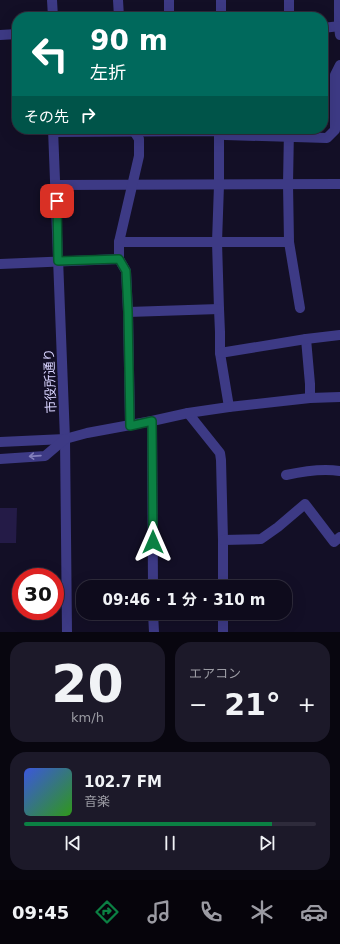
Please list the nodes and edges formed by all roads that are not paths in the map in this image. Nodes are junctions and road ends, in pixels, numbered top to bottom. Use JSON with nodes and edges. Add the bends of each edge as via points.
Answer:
{"nodes":[{"id":1,"x":52,"y":0,"type":"edge"},
{"id":2,"x":118,"y":0,"type":"edge"},
{"id":3,"x":169,"y":0,"type":"edge"},
{"id":4,"x":221,"y":0,"type":"edge"},
{"id":5,"x":289,"y":0,"type":"edge"},
{"id":6,"x":339,"y":0,"type":"edge"},
{"id":7,"x":53,"y":12,"type":"edge"},
{"id":8,"x":119,"y":12,"type":"edge"},
{"id":9,"x":169,"y":12,"type":"edge"},
{"id":10,"x":221,"y":12,"type":"edge"},
{"id":11,"x":289,"y":12,"type":"edge"},
{"id":12,"x":328,"y":28,"type":"edge"},
{"id":13,"x":340,"y":29,"type":"edge"},
{"id":14,"x":0,"y":34,"type":"edge"},
{"id":15,"x":12,"y":34,"type":"edge"},
{"id":16,"x":340,"y":64,"type":"edge"},
{"id":17,"x":53,"y":134,"type":"edge"},
{"id":18,"x":135,"y":134,"type":"edge"},
{"id":19,"x":219,"y":134,"type":"edge"},
{"id":20,"x":224,"y":134,"type":"edge"},
{"id":21,"x":257,"y":134,"type":"edge"},
{"id":22,"x":289,"y":134,"type":"edge"},
{"id":23,"x":297,"y":134,"type":"edge"},
{"id":24,"x":288,"y":184,"type":"junction"},
{"id":25,"x":340,"y":184,"type":"edge"},
{"id":26,"x":56,"y":185,"type":"junction"},
{"id":27,"x":132,"y":185,"type":"junction"},
{"id":28,"x":219,"y":185,"type":"junction"},
{"id":29,"x":119,"y":242,"type":"junction"},
{"id":30,"x":217,"y":242,"type":"junction"},
{"id":31,"x":289,"y":242,"type":"junction"},
{"id":32,"x":119,"y":259,"type":"junction"},
{"id":33,"x":58,"y":261,"type":"junction"},
{"id":34,"x":0,"y":264,"type":"edge"},
{"id":35,"x":300,"y":308,"type":"dead end"},
{"id":36,"x":219,"y":310,"type":"junction"},
{"id":37,"x":128,"y":312,"type":"junction"},
{"id":38,"x":340,"y":335,"type":"edge"},
{"id":39,"x":306,"y":339,"type":"junction"},
{"id":40,"x":220,"y":353,"type":"junction"},
{"id":41,"x":340,"y":397,"type":"edge"},
{"id":42,"x":310,"y":398,"type":"junction"},
{"id":43,"x":229,"y":407,"type":"junction"},
{"id":44,"x":188,"y":413,"type":"junction"},
{"id":45,"x":152,"y":421,"type":"junction"},
{"id":46,"x":130,"y":426,"type":"junction"},
{"id":47,"x":65,"y":439,"type":"junction"},
{"id":48,"x":0,"y":442,"type":"edge"},
{"id":49,"x":0,"y":459,"type":"edge"},
{"id":50,"x":340,"y":471,"type":"edge"},
{"id":51,"x":286,"y":474,"type":"dead end"},
{"id":52,"x":340,"y":537,"type":"edge"},
{"id":53,"x":223,"y":540,"type":"junction"},
{"id":54,"x":153,"y":580,"type":"edge"},
{"id":55,"x":223,"y":580,"type":"edge"},
{"id":56,"x":153,"y":620,"type":"edge"},
{"id":57,"x":223,"y":620,"type":"edge"},
{"id":58,"x":67,"y":632,"type":"edge"},
{"id":59,"x":154,"y":632,"type":"edge"},
{"id":60,"x":223,"y":632,"type":"edge"}],
"edges":[{"from":1,"to":7,"type":"street"},
{"from":2,"to":8,"type":"street"},
{"from":3,"to":9,"type":"street"},
{"from":4,"to":10,"type":"street"},
{"from":5,"to":11,"type":"street"},
{"from":6,"to":13,"type":"street"},
{"from":12,"to":13,"type":"street"},
{"from":14,"to":15,"type":"street"},
{"from":16,"to":23,"type":"street","via":[[335,75],[335,130],[327,138]]},
{"from":17,"to":26,"type":"street","name":"市役所通り"},
{"from":18,"to":27,"type":"street","via":[[139,139],[138,156]]},
{"from":19,"to":28,"type":"street"},
{"from":20,"to":21,"type":"street"},
{"from":22,"to":24,"type":"street"},
{"from":24,"to":25,"type":"street"},
{"from":24,"to":28,"type":"street"},
{"from":24,"to":31,"type":"street"},
{"from":26,"to":27,"type":"street"},
{"from":26,"to":33,"type":"street","name":"市役所通り"},
{"from":27,"to":28,"type":"street"},
{"from":27,"to":29,"type":"street"},
{"from":28,"to":30,"type":"street"},
{"from":29,"to":30,"type":"street"},
{"from":29,"to":32,"type":"street"},
{"from":30,"to":31,"type":"street"},
{"from":30,"to":36,"type":"street"},
{"from":31,"to":35,"type":"street"},
{"from":32,"to":33,"type":"street"},
{"from":32,"to":37,"type":"street","via":[[126,271]]},
{"from":33,"to":34,"type":"street"},
{"from":33,"to":47,"type":"street","name":"市役所通り"},
{"from":36,"to":37,"type":"street"},
{"from":36,"to":40,"type":"street"},
{"from":37,"to":46,"type":"street"},
{"from":38,"to":39,"type":"street"},
{"from":39,"to":40,"type":"street"},
{"from":39,"to":42,"type":"street"},
{"from":40,"to":43,"type":"street"},
{"from":41,"to":42,"type":"street"},
{"from":42,"to":43,"type":"street"},
{"from":43,"to":44,"type":"street"},
{"from":44,"to":45,"type":"street"},
{"from":44,"to":53,"type":"street","via":[[220,453]]},
{"from":45,"to":46,"type":"street"},
{"from":45,"to":54,"type":"street"},
{"from":46,"to":47,"type":"street"},
{"from":47,"to":48,"type":"street"},
{"from":47,"to":49,"type":"street","one_way":true,"via":[[45,456]]},
{"from":47,"to":58,"type":"street","name":"市役所通り"},
{"from":50,"to":51,"type":"street"},
{"from":52,"to":53,"type":"street","via":[[334,542],[305,504],[261,539]]},
{"from":53,"to":55,"type":"street"},
{"from":56,"to":59,"type":"street"},
{"from":57,"to":60,"type":"street"}]}
